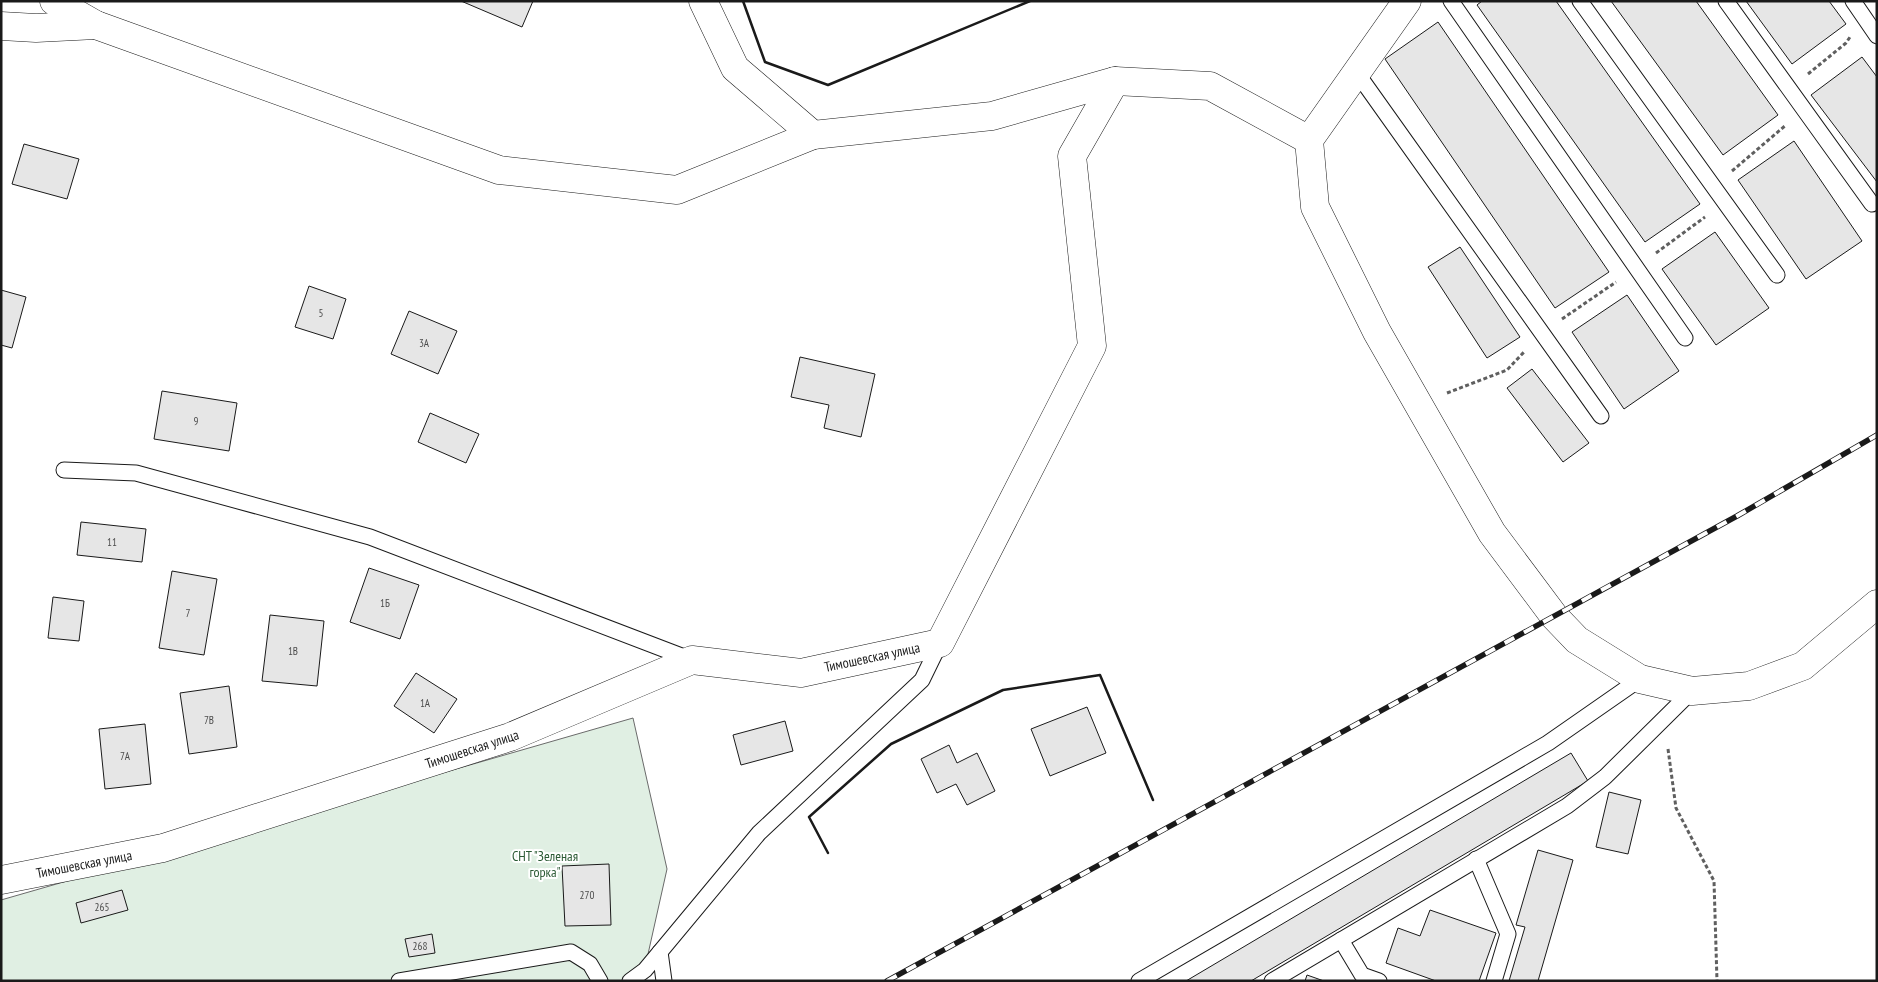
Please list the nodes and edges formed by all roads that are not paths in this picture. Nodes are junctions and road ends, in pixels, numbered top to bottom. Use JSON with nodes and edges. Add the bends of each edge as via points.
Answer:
{"nodes":[{"id":1,"x":54,"y":1,"type":"edge"},
{"id":2,"x":703,"y":1,"type":"edge"},
{"id":3,"x":1408,"y":1,"type":"edge"},
{"id":4,"x":1451,"y":1,"type":"edge"},
{"id":5,"x":1580,"y":1,"type":"edge"},
{"id":6,"x":1726,"y":1,"type":"edge"},
{"id":7,"x":1853,"y":1,"type":"edge"},
{"id":8,"x":96,"y":25,"type":"junction"},
{"id":9,"x":1,"y":26,"type":"edge"},
{"id":10,"x":1877,"y":36,"type":"edge"},
{"id":11,"x":1357,"y":73,"type":"junction"},
{"id":12,"x":1115,"y":81,"type":"junction"},
{"id":13,"x":813,"y":135,"type":"junction"},
{"id":14,"x":1309,"y":140,"type":"junction"},
{"id":15,"x":1872,"y":204,"type":"dead end"},
{"id":16,"x":1776,"y":275,"type":"dead end"},
{"id":17,"x":1685,"y":338,"type":"dead end"},
{"id":18,"x":1602,"y":416,"type":"dead end"},
{"id":19,"x":64,"y":470,"type":"dead end"},
{"id":20,"x":1877,"y":604,"type":"edge"},
{"id":21,"x":940,"y":643,"type":"junction"},
{"id":22,"x":692,"y":660,"type":"junction"},
{"id":23,"x":1640,"y":679,"type":"junction"},
{"id":24,"x":1692,"y":691,"type":"junction"},
{"id":25,"x":1476,"y":859,"type":"junction"},
{"id":26,"x":1,"y":880,"type":"edge"},
{"id":27,"x":1341,"y":940,"type":"junction"},
{"id":28,"x":660,"y":952,"type":"junction"},
{"id":29,"x":399,"y":981,"type":"edge"},
{"id":30,"x":600,"y":981,"type":"edge"},
{"id":31,"x":630,"y":981,"type":"edge"},
{"id":32,"x":664,"y":981,"type":"edge"},
{"id":33,"x":1139,"y":981,"type":"edge"},
{"id":34,"x":1272,"y":981,"type":"edge"},
{"id":35,"x":1379,"y":981,"type":"edge"},
{"id":36,"x":1494,"y":981,"type":"edge"}],
"edges":[{"from":1,"to":8,"type":"street"},
{"from":2,"to":13,"type":"street","via":[[735,68]]},
{"from":3,"to":11,"type":"street"},
{"from":4,"to":17,"type":"lane"},
{"from":5,"to":16,"type":"lane"},
{"from":6,"to":15,"type":"lane"},
{"from":7,"to":10,"type":"lane"},
{"from":8,"to":9,"type":"street"},
{"from":8,"to":13,"type":"street","via":[[499,170],[677,190]]},
{"from":11,"to":14,"type":"street"},
{"from":11,"to":18,"type":"lane"},
{"from":12,"to":13,"type":"street","via":[[992,116]]},
{"from":12,"to":14,"type":"street","via":[[1210,86]]},
{"from":12,"to":21,"type":"street","via":[[1072,156],[1092,346]]},
{"from":14,"to":23,"type":"street","via":[[1314,207],[1377,332],[1492,532],[1554,616],[1577,640]]},
{"from":19,"to":22,"type":"lane","via":[[136,474],[370,537]]},
{"from":20,"to":24,"type":"street","via":[[1803,666],[1749,686]]},
{"from":21,"to":22,"type":"street","name":"Тимошевская улица","via":[[801,672]]},
{"from":21,"to":28,"type":"lane","via":[[922,680],[759,834]]},
{"from":22,"to":26,"type":"street","name":"Тимошевская улица","via":[[510,738],[163,848]]},
{"from":23,"to":24,"type":"street"},
{"from":23,"to":33,"type":"lane","via":[[1548,743]]},
{"from":24,"to":25,"type":"lane","via":[[1606,777],[1567,806]]},
{"from":25,"to":27,"type":"lane"},
{"from":25,"to":36,"type":"lane","via":[[1508,934]]},
{"from":27,"to":34,"type":"lane"},
{"from":27,"to":35,"type":"lane","via":[[1362,975]]},
{"from":28,"to":31,"type":"lane","via":[[645,970]]},
{"from":28,"to":32,"type":"lane"},
{"from":29,"to":30,"type":"lane","via":[[570,952],[590,964]]}]}
